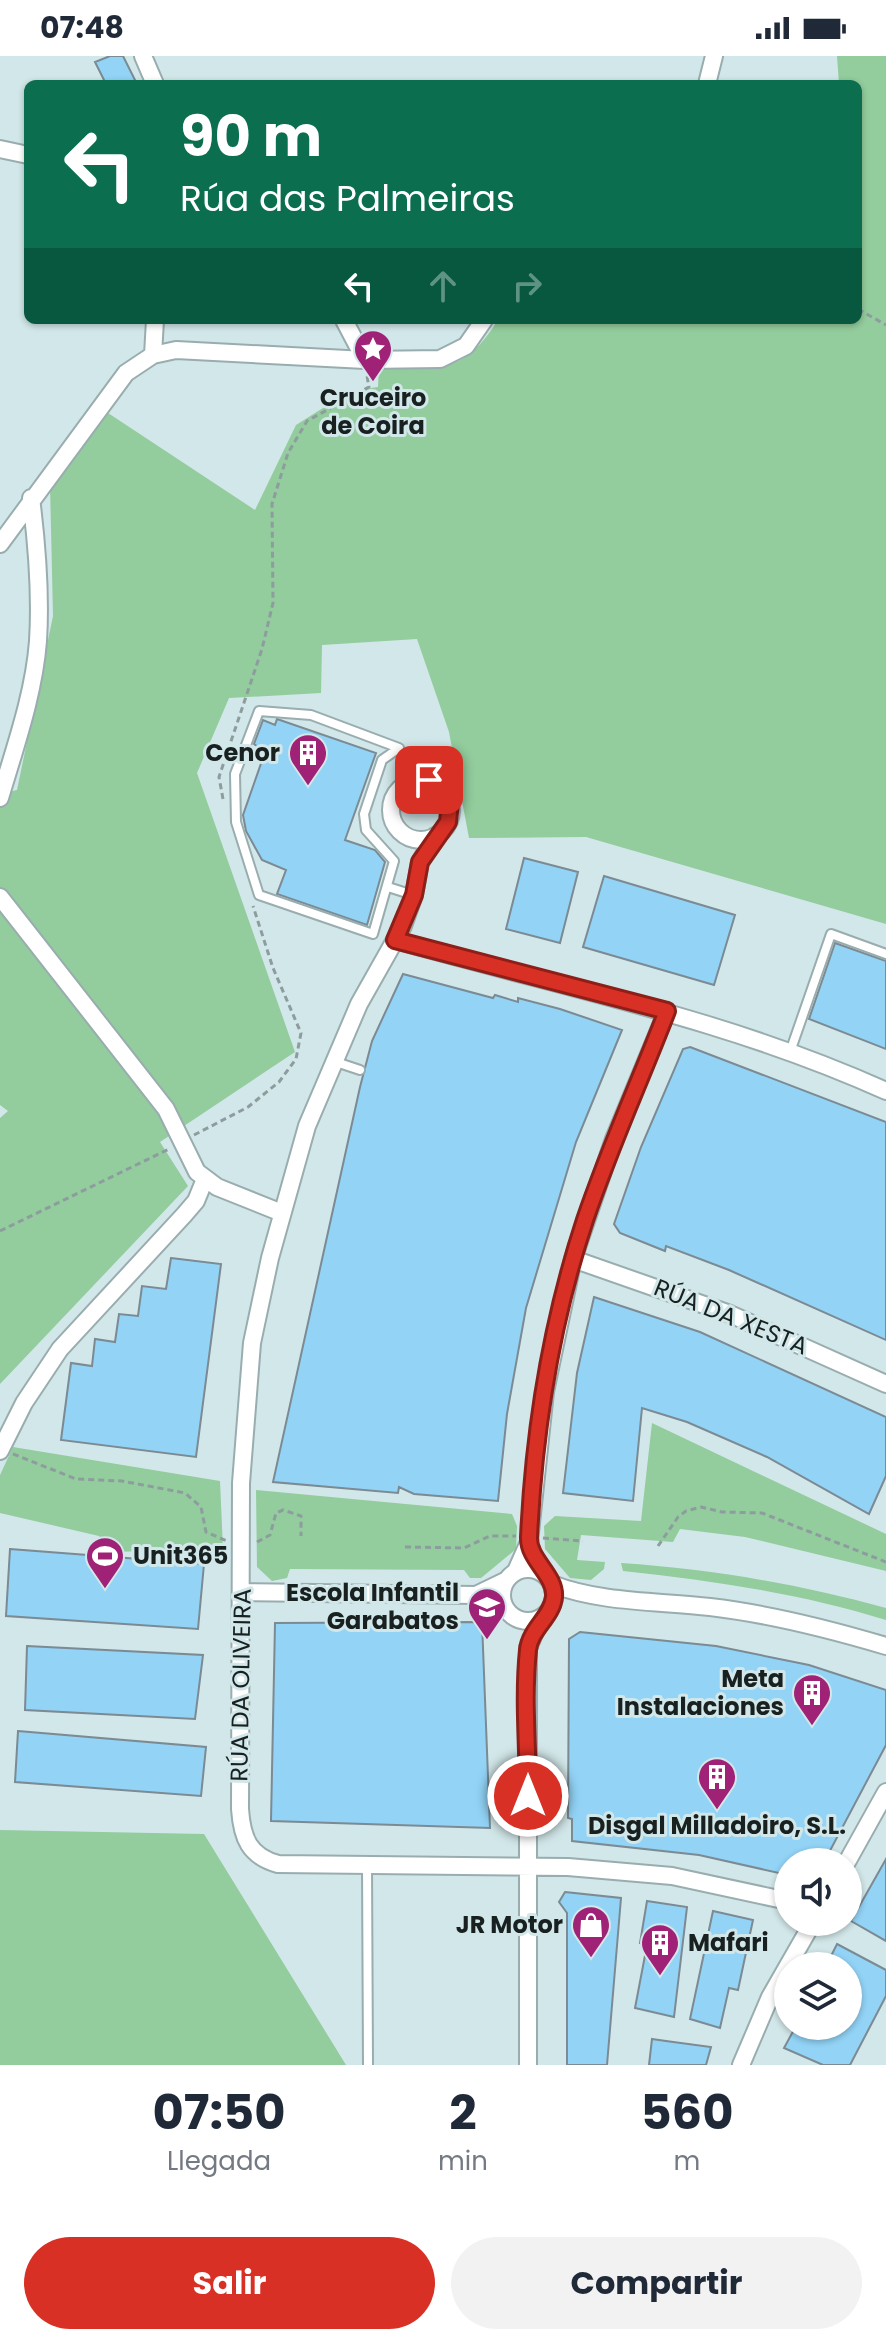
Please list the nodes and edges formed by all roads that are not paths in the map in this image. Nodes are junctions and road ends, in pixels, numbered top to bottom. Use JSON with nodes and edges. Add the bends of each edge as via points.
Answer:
{"nodes":[{"id":1,"x":143,"y":56,"type":"edge"},
{"id":2,"x":714,"y":56,"type":"edge"},
{"id":3,"x":153,"y":80,"type":"edge"},
{"id":4,"x":708,"y":80,"type":"edge"},
{"id":5,"x":0,"y":149,"type":"edge"},
{"id":6,"x":24,"y":154,"type":"edge"},
{"id":7,"x":155,"y":324,"type":"edge"},
{"id":8,"x":346,"y":324,"type":"edge"},
{"id":9,"x":481,"y":324,"type":"edge"},
{"id":10,"x":153,"y":355,"type":"junction"},
{"id":11,"x":365,"y":360,"type":"junction"},
{"id":12,"x":31,"y":498,"type":"junction"},
{"id":13,"x":0,"y":544,"type":"edge"},
{"id":14,"x":0,"y":798,"type":"edge"},
{"id":15,"x":435,"y":836,"type":"junction"},
{"id":16,"x":410,"y":838,"type":"junction"},
{"id":17,"x":420,"y":862,"type":"junction"},
{"id":18,"x":388,"y":887,"type":"junction"},
{"id":19,"x":414,"y":895,"type":"junction"},
{"id":20,"x":0,"y":897,"type":"edge"},
{"id":21,"x":395,"y":940,"type":"junction"},
{"id":22,"x":886,"y":954,"type":"edge"},
{"id":23,"x":667,"y":1011,"type":"junction"},
{"id":24,"x":790,"y":1052,"type":"junction"},
{"id":25,"x":332,"y":1061,"type":"junction"},
{"id":26,"x":360,"y":1070,"type":"dead end"},
{"id":27,"x":886,"y":1091,"type":"edge"},
{"id":28,"x":205,"y":1179,"type":"junction"},
{"id":29,"x":282,"y":1213,"type":"junction"},
{"id":30,"x":573,"y":1259,"type":"junction"},
{"id":31,"x":886,"y":1384,"type":"edge"},
{"id":32,"x":0,"y":1450,"type":"edge"},
{"id":33,"x":530,"y":1539,"type":"junction"},
{"id":34,"x":511,"y":1576,"type":"junction"},
{"id":35,"x":548,"y":1579,"type":"junction"},
{"id":36,"x":242,"y":1592,"type":"junction"},
{"id":37,"x":476,"y":1595,"type":"junction"},
{"id":38,"x":582,"y":1595,"type":"junction"},
{"id":39,"x":546,"y":1614,"type":"junction"},
{"id":40,"x":511,"y":1615,"type":"junction"},
{"id":41,"x":886,"y":1646,"type":"edge"},
{"id":42,"x":528,"y":1648,"type":"junction"},
{"id":43,"x":886,"y":1792,"type":"edge"},
{"id":44,"x":855,"y":1848,"type":"edge"},
{"id":45,"x":367,"y":1865,"type":"junction"},
{"id":46,"x":528,"y":1866,"type":"junction"},
{"id":47,"x":774,"y":1898,"type":"edge"},
{"id":48,"x":805,"y":1936,"type":"edge"},
{"id":49,"x":368,"y":2065,"type":"edge"},
{"id":50,"x":528,"y":2065,"type":"edge"},
{"id":51,"x":741,"y":2065,"type":"edge"}],
"edges":[{"from":1,"to":3,"type":"street"},
{"from":2,"to":4,"type":"street"},
{"from":5,"to":6,"type":"street"},
{"from":7,"to":10,"type":"street"},
{"from":8,"to":11,"type":"street"},
{"from":9,"to":11,"type":"street","via":[[466,346],[440,359]]},
{"from":10,"to":11,"type":"street","via":[[176,350]]},
{"from":10,"to":12,"type":"street","via":[[126,373]]},
{"from":12,"to":13,"type":"street"},
{"from":12,"to":14,"type":"street","via":[[38,557],[38,642],[25,713]]},
{"from":15,"to":16,"type":"street"},
{"from":15,"to":16,"type":"street","name":"RÚA DA OLIVEIRA","via":[[448,822],[450,802],[438,785],[419,780],[400,788],[391,806],[395,826]]},
{"from":15,"to":17,"type":"street","name":"RÚA DA OLIVEIRA"},
{"from":16,"to":17,"type":"street","name":"RÚA DA OLIVEIRA"},
{"from":17,"to":19,"type":"street","name":"RÚA DA OLIVEIRA"},
{"from":18,"to":18,"type":"lane","via":[[394,861],[366,830],[364,814],[382,760],[399,748],[311,715],[259,711],[235,774],[236,822],[259,895],[373,934]]},
{"from":18,"to":19,"type":"lane"},
{"from":19,"to":21,"type":"street","name":"RÚA DA OLIVEIRA"},
{"from":20,"to":28,"type":"street","via":[[166,1109]]},
{"from":21,"to":23,"type":"street"},
{"from":21,"to":25,"type":"street","name":"RÚA DA OLIVEIRA"},
{"from":22,"to":24,"type":"lane","via":[[831,934]]},
{"from":23,"to":24,"type":"street"},
{"from":23,"to":30,"type":"street","via":[[614,1139]]},
{"from":24,"to":27,"type":"street"},
{"from":25,"to":26,"type":"lane"},
{"from":25,"to":29,"type":"street","name":"RÚA DA OLIVEIRA"},
{"from":28,"to":29,"type":"street"},
{"from":28,"to":32,"type":"street","via":[[196,1201],[60,1349]]},
{"from":29,"to":36,"type":"street","name":"RÚA DA OLIVEIRA","via":[[246,1385]]},
{"from":30,"to":31,"type":"street","name":"RÚA DA XESTA","via":[[730,1314]]},
{"from":30,"to":33,"type":"street","via":[[545,1392]]},
{"from":33,"to":34,"type":"street"},
{"from":33,"to":35,"type":"street"},
{"from":34,"to":35,"type":"street","via":[[531,1569]]},
{"from":34,"to":37,"type":"street"},
{"from":34,"to":40,"type":"street","via":[[501,1595]]},
{"from":35,"to":38,"type":"street"},
{"from":35,"to":39,"type":"street","via":[[554,1592]]},
{"from":36,"to":37,"type":"street"},
{"from":36,"to":45,"type":"street","name":"RÚA DA OLIVEIRA","via":[[240,1809],[245,1841],[264,1860],[278,1864]]},
{"from":37,"to":40,"type":"street"},
{"from":38,"to":39,"type":"street"},
{"from":38,"to":41,"type":"street","via":[[715,1607]]},
{"from":39,"to":40,"type":"street"},
{"from":39,"to":42,"type":"street"},
{"from":40,"to":42,"type":"street"},
{"from":42,"to":46,"type":"street"},
{"from":43,"to":44,"type":"street"},
{"from":45,"to":46,"type":"street","name":"RÚA DA OLIVEIRA"},
{"from":45,"to":49,"type":"lane"},
{"from":46,"to":47,"type":"street","name":"RÚA DA OLIVEIRA","via":[[672,1876]]},
{"from":46,"to":50,"type":"street"},
{"from":48,"to":51,"type":"street","via":[[770,1997]]}]}
